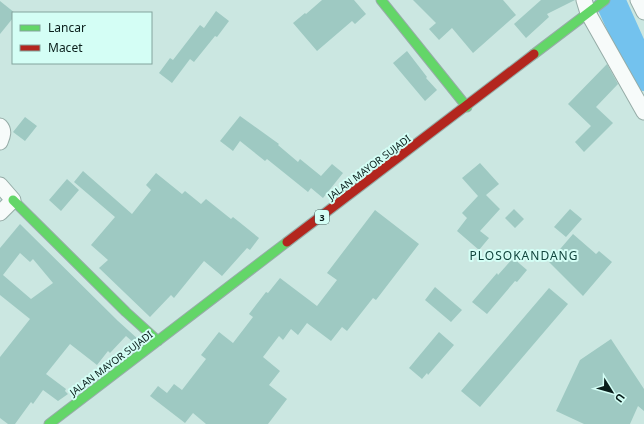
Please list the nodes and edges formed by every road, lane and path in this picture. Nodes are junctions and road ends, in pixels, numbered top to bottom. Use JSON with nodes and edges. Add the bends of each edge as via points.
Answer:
{"nodes":[{"id":1,"x":381,"y":0,"type":"edge"},
{"id":2,"x":605,"y":0,"type":"edge"},
{"id":3,"x":638,"y":0,"type":"edge"},
{"id":4,"x":589,"y":7,"type":"edge"},
{"id":5,"x":644,"y":12,"type":"edge"},
{"id":6,"x":467,"y":107,"type":"junction"},
{"id":7,"x":644,"y":112,"type":"edge"},
{"id":8,"x":0,"y":126,"type":"edge"},
{"id":9,"x":0,"y":142,"type":"edge"},
{"id":10,"x":0,"y":185,"type":"edge"},
{"id":11,"x":13,"y":200,"type":"junction"},
{"id":12,"x":0,"y":213,"type":"edge"},
{"id":13,"x":158,"y":341,"type":"junction"},
{"id":14,"x":49,"y":424,"type":"edge"}],
"edges":[{"from":1,"to":6,"type":"main road"},
{"from":2,"to":4,"type":"main road","name":"JALAN MAYOR SUJADI","number":"3"},
{"from":3,"to":5,"type":"street"},
{"from":4,"to":6,"type":"main road","name":"JALAN MAYOR SUJADI","number":"3"},
{"from":4,"to":7,"type":"street"},
{"from":6,"to":13,"type":"main road","name":"JALAN MAYOR SUJADI","number":"3"},
{"from":8,"to":9,"type":"street","via":[[3,135]]},
{"from":10,"to":11,"type":"street"},
{"from":11,"to":12,"type":"street"},
{"from":11,"to":13,"type":"main road"},
{"from":13,"to":14,"type":"main road","name":"JALAN MAYOR SUJADI","number":"3"}]}
